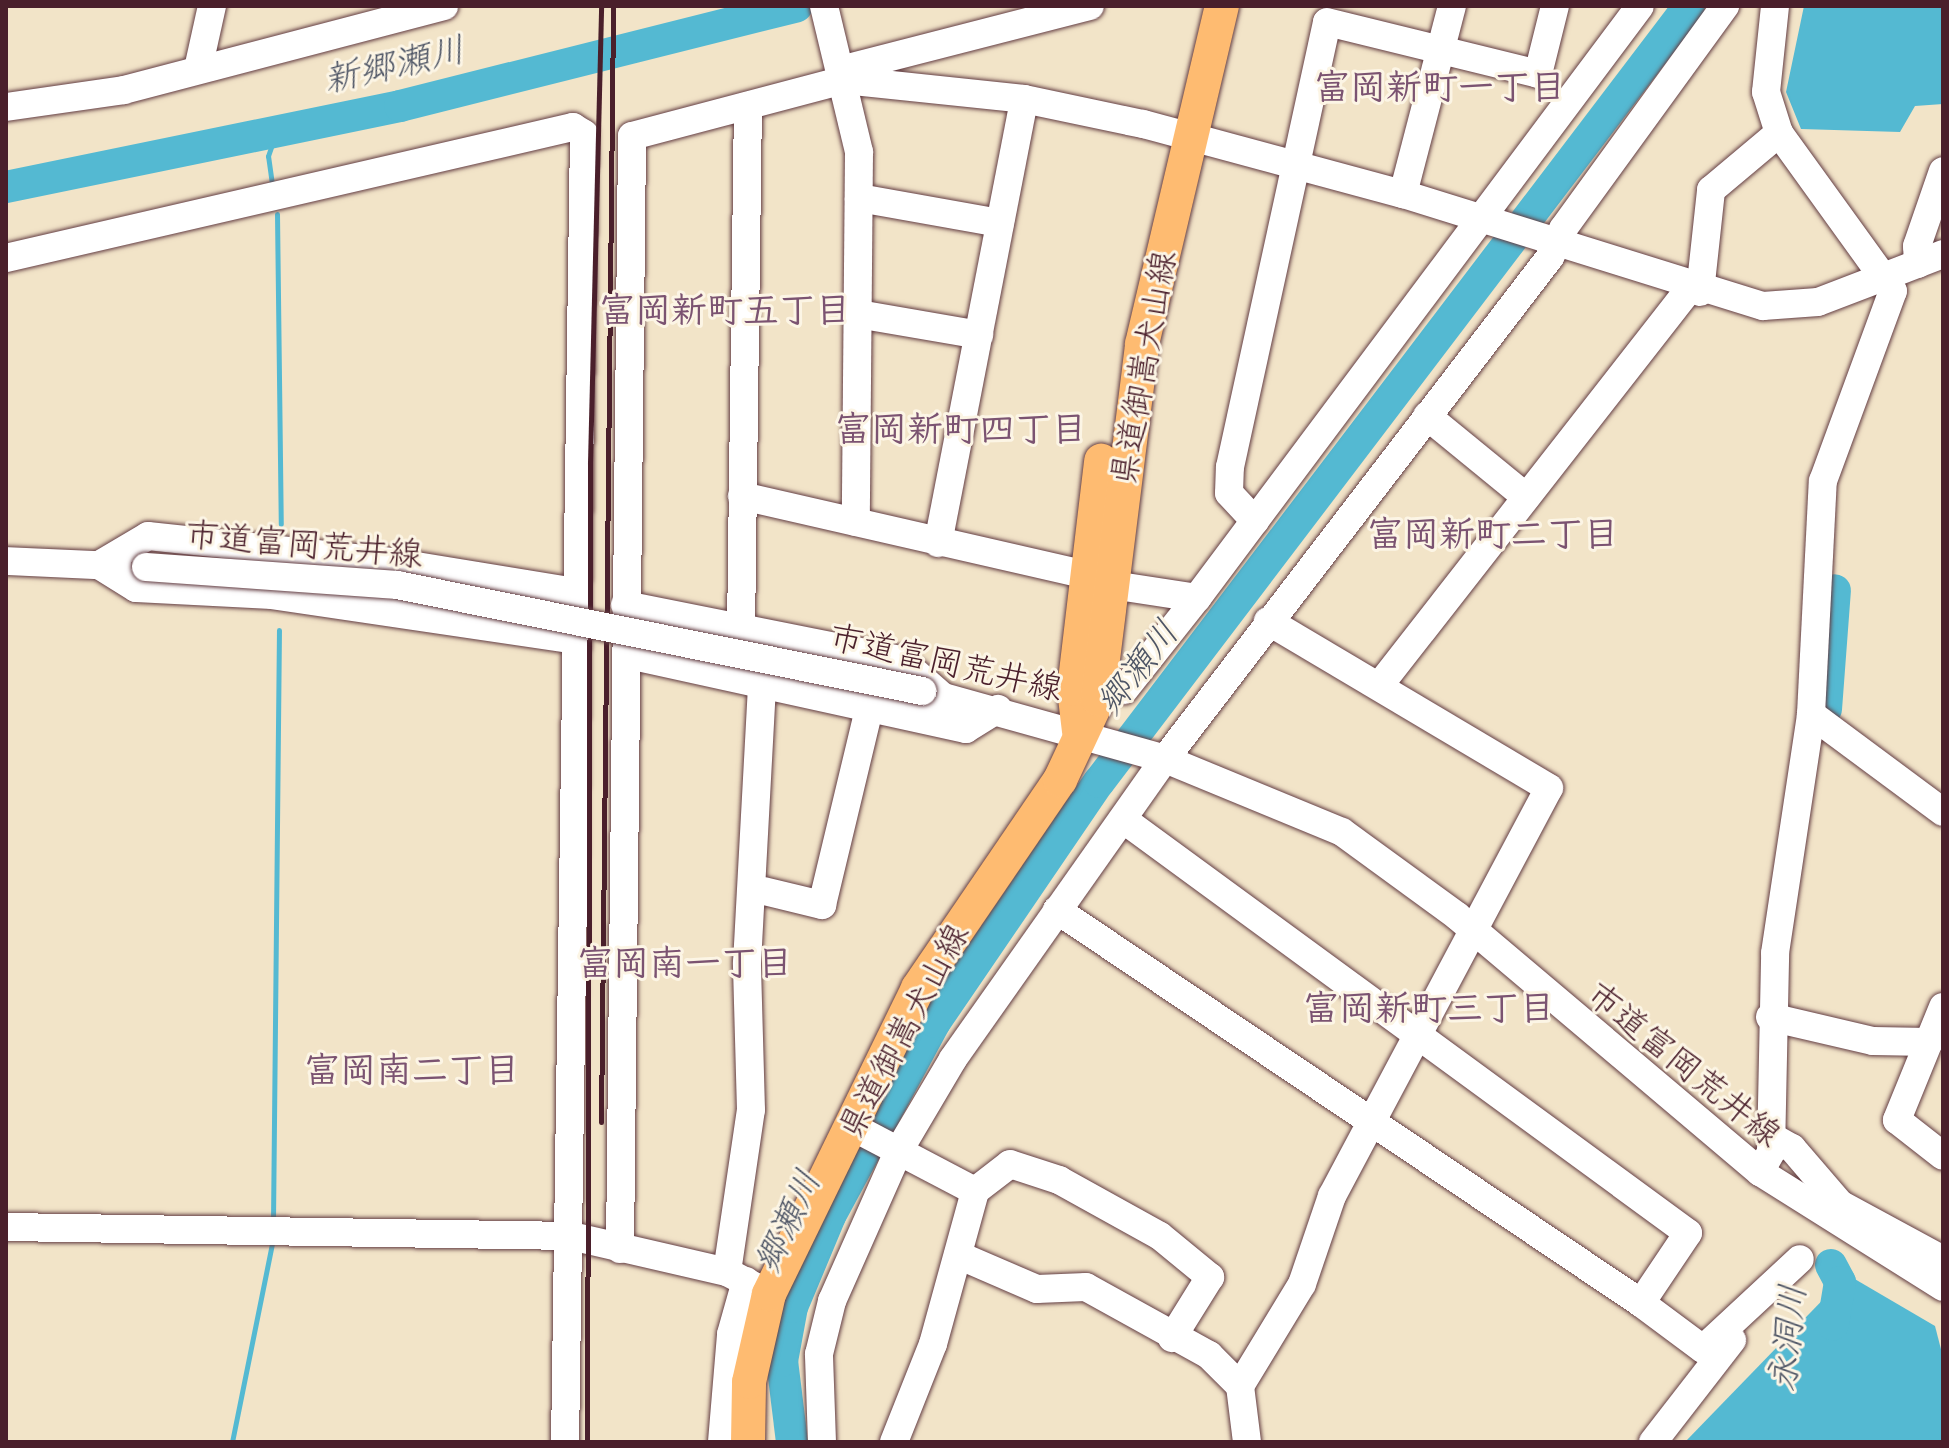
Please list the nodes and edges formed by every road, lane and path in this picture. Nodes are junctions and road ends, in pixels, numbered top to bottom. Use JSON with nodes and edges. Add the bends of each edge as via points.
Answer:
{"nodes":[{"id":1,"x":212,"y":6,"type":"edge"},
{"id":2,"x":444,"y":6,"type":"edge"},
{"id":3,"x":824,"y":6,"type":"edge"},
{"id":4,"x":1090,"y":6,"type":"edge"},
{"id":5,"x":1199,"y":6,"type":"edge"},
{"id":6,"x":1222,"y":6,"type":"edge"},
{"id":7,"x":1452,"y":6,"type":"edge"},
{"id":8,"x":1555,"y":6,"type":"edge"},
{"id":9,"x":1640,"y":6,"type":"edge"},
{"id":10,"x":1725,"y":6,"type":"edge"},
{"id":11,"x":1775,"y":6,"type":"edge"},
{"id":12,"x":1441,"y":50,"type":"junction"},
{"id":13,"x":198,"y":69,"type":"junction"},
{"id":14,"x":842,"y":75,"type":"junction"},
{"id":15,"x":1024,"y":99,"type":"junction"},
{"id":16,"x":748,"y":106,"type":"junction"},
{"id":17,"x":6,"y":107,"type":"edge"},
{"id":18,"x":1779,"y":133,"type":"junction"},
{"id":19,"x":1178,"y":134,"type":"junction"},
{"id":20,"x":1290,"y":163,"type":"junction"},
{"id":21,"x":1943,"y":171,"type":"edge"},
{"id":22,"x":1403,"y":194,"type":"junction"},
{"id":23,"x":859,"y":198,"type":"junction"},
{"id":24,"x":1484,"y":219,"type":"junction"},
{"id":25,"x":1000,"y":223,"type":"junction"},
{"id":26,"x":1557,"y":244,"type":"junction"},
{"id":27,"x":6,"y":258,"type":"edge"},
{"id":28,"x":1931,"y":259,"type":"edge"},
{"id":29,"x":1887,"y":276,"type":"junction"},
{"id":30,"x":1695,"y":290,"type":"junction"},
{"id":31,"x":858,"y":314,"type":"junction"},
{"id":32,"x":979,"y":335,"type":"junction"},
{"id":33,"x":1427,"y":416,"type":"junction"},
{"id":34,"x":742,"y":496,"type":"junction"},
{"id":35,"x":1526,"y":497,"type":"junction"},
{"id":36,"x":1255,"y":521,"type":"junction"},
{"id":37,"x":856,"y":522,"type":"junction"},
{"id":38,"x":938,"y":543,"type":"junction"},
{"id":39,"x":6,"y":561,"type":"edge"},
{"id":40,"x":99,"y":565,"type":"junction"},
{"id":41,"x":1100,"y":580,"type":"junction"},
{"id":42,"x":576,"y":592,"type":"junction"},
{"id":43,"x":1197,"y":598,"type":"junction"},
{"id":44,"x":625,"y":605,"type":"junction"},
{"id":45,"x":1268,"y":621,"type":"junction"},
{"id":46,"x":741,"y":631,"type":"junction"},
{"id":47,"x":576,"y":640,"type":"junction"},
{"id":48,"x":629,"y":655,"type":"junction"},
{"id":49,"x":762,"y":686,"type":"junction"},
{"id":50,"x":1379,"y":686,"type":"junction"},
{"id":51,"x":1124,"y":690,"type":"dead end"},
{"id":52,"x":932,"y":694,"type":"junction"},
{"id":53,"x":869,"y":709,"type":"junction"},
{"id":54,"x":998,"y":709,"type":"junction"},
{"id":55,"x":1811,"y":714,"type":"junction"},
{"id":56,"x":1092,"y":735,"type":"junction"},
{"id":57,"x":1165,"y":759,"type":"junction"},
{"id":58,"x":1943,"y":812,"type":"edge"},
{"id":59,"x":1124,"y":820,"type":"junction"},
{"id":60,"x":764,"y":891,"type":"dead end"},
{"id":61,"x":1057,"y":910,"type":"junction"},
{"id":62,"x":1469,"y":932,"type":"junction"},
{"id":63,"x":1943,"y":1007,"type":"edge"},
{"id":64,"x":1770,"y":1017,"type":"junction"},
{"id":65,"x":1417,"y":1030,"type":"junction"},
{"id":66,"x":1929,"y":1042,"type":"junction"},
{"id":67,"x":1372,"y":1118,"type":"junction"},
{"id":68,"x":851,"y":1126,"type":"junction"},
{"id":69,"x":1772,"y":1137,"type":"junction"},
{"id":70,"x":898,"y":1152,"type":"junction"},
{"id":71,"x":1943,"y":1156,"type":"edge"},
{"id":72,"x":1760,"y":1172,"type":"junction"},
{"id":73,"x":975,"y":1191,"type":"junction"},
{"id":74,"x":1827,"y":1221,"type":"junction"},
{"id":75,"x":6,"y":1227,"type":"edge"},
{"id":76,"x":571,"y":1236,"type":"junction"},
{"id":77,"x":620,"y":1249,"type":"junction"},
{"id":78,"x":958,"y":1255,"type":"junction"},
{"id":79,"x":1800,"y":1259,"type":"junction"},
{"id":80,"x":1943,"y":1260,"type":"edge"},
{"id":81,"x":747,"y":1282,"type":"junction"},
{"id":82,"x":1943,"y":1287,"type":"edge"},
{"id":83,"x":1641,"y":1303,"type":"junction"},
{"id":84,"x":1172,"y":1338,"type":"junction"},
{"id":85,"x":1240,"y":1386,"type":"junction"},
{"id":86,"x":565,"y":1442,"type":"edge"},
{"id":87,"x":722,"y":1442,"type":"edge"},
{"id":88,"x":748,"y":1442,"type":"edge"},
{"id":89,"x":822,"y":1442,"type":"edge"},
{"id":90,"x":894,"y":1442,"type":"edge"},
{"id":91,"x":1247,"y":1442,"type":"edge"},
{"id":92,"x":1653,"y":1442,"type":"edge"}],
"edges":[{"from":1,"to":13,"type":"street"},
{"from":2,"to":13,"type":"street"},
{"from":3,"to":14,"type":"street"},
{"from":4,"to":14,"type":"street"},
{"from":5,"to":19,"type":"main road","name":"県道御嵩犬山線"},
{"from":6,"to":19,"type":"main road","name":"県道御嵩犬山線"},
{"from":7,"to":12,"type":"street"},
{"from":8,"to":12,"type":"street","via":[[1538,74]]},
{"from":9,"to":24,"type":"street"},
{"from":10,"to":26,"type":"street"},
{"from":11,"to":18,"type":"street","via":[[1766,92]]},
{"from":12,"to":20,"type":"street","via":[[1327,22]]},
{"from":12,"to":22,"type":"street"},
{"from":13,"to":17,"type":"street","via":[[124,90]]},
{"from":14,"to":15,"type":"street"},
{"from":14,"to":16,"type":"street"},
{"from":14,"to":23,"type":"street","via":[[859,152]]},
{"from":15,"to":19,"type":"street"},
{"from":15,"to":25,"type":"street"},
{"from":16,"to":34,"type":"street"},
{"from":16,"to":44,"type":"street","via":[[632,136]]},
{"from":18,"to":29,"type":"street"},
{"from":18,"to":30,"type":"street","via":[[1711,190]]},
{"from":19,"to":20,"type":"street"},
{"from":19,"to":41,"type":"main road","name":"県道御嵩犬山線"},
{"from":20,"to":22,"type":"street"},
{"from":20,"to":36,"type":"street","via":[[1230,467],[1229,493]]},
{"from":21,"to":28,"type":"street","via":[[1917,246]]},
{"from":22,"to":24,"type":"street"},
{"from":23,"to":25,"type":"street"},
{"from":23,"to":31,"type":"street"},
{"from":24,"to":26,"type":"street"},
{"from":24,"to":36,"type":"street"},
{"from":25,"to":32,"type":"street"},
{"from":26,"to":30,"type":"street"},
{"from":26,"to":33,"type":"street"},
{"from":27,"to":42,"type":"street","via":[[573,127],[584,134]]},
{"from":28,"to":29,"type":"street"},
{"from":29,"to":30,"type":"street","via":[[1818,302],[1763,306]]},
{"from":29,"to":55,"type":"street","via":[[1890,308],[1823,481]]},
{"from":30,"to":35,"type":"street"},
{"from":31,"to":32,"type":"street"},
{"from":31,"to":37,"type":"street"},
{"from":32,"to":38,"type":"street"},
{"from":33,"to":35,"type":"street"},
{"from":33,"to":45,"type":"street"},
{"from":34,"to":37,"type":"street"},
{"from":34,"to":46,"type":"street"},
{"from":35,"to":50,"type":"street"},
{"from":36,"to":43,"type":"street"},
{"from":37,"to":38,"type":"street"},
{"from":38,"to":41,"type":"street"},
{"from":39,"to":40,"type":"street","name":"市道富岡荒井線"},
{"from":40,"to":42,"type":"street","via":[[148,536],[392,562]]},
{"from":40,"to":47,"type":"street","via":[[136,588],[272,595]]},
{"from":40,"to":52,"type":"street","name":"市道富岡荒井線","bridge":true,"via":[[397,585]]},
{"from":41,"to":43,"type":"street"},
{"from":41,"to":56,"type":"main road","name":"県道御嵩犬山線","via":[[1098,699]]},
{"from":42,"to":47,"type":"street"},
{"from":43,"to":51,"type":"street"},
{"from":44,"to":46,"type":"street"},
{"from":44,"to":48,"type":"street","via":[[622,651]]},
{"from":45,"to":50,"type":"street"},
{"from":45,"to":57,"type":"street"},
{"from":46,"to":52,"type":"street","via":[[901,660]]},
{"from":47,"to":76,"type":"street"},
{"from":48,"to":49,"type":"street"},
{"from":48,"to":77,"type":"street"},
{"from":49,"to":53,"type":"street"},
{"from":49,"to":81,"type":"street","via":[[747,963]]},
{"from":50,"to":62,"type":"street","via":[[1549,788]]},
{"from":52,"to":54,"type":"street","name":"市道富岡荒井線"},
{"from":53,"to":54,"type":"street","via":[[966,729]]},
{"from":53,"to":60,"type":"street","via":[[822,905]]},
{"from":54,"to":56,"type":"street","name":"市道富岡荒井線"},
{"from":55,"to":58,"type":"street"},
{"from":55,"to":64,"type":"street","via":[[1789,822]]},
{"from":56,"to":57,"type":"street","name":"市道富岡荒井線"},
{"from":56,"to":68,"type":"main road","name":"県道御嵩犬山線","via":[[918,988]]},
{"from":57,"to":59,"type":"street"},
{"from":57,"to":62,"type":"street","name":"市道富岡荒井線","via":[[1342,832]]},
{"from":59,"to":61,"type":"street"},
{"from":59,"to":65,"type":"street"},
{"from":61,"to":67,"type":"street"},
{"from":61,"to":70,"type":"street","via":[[1011,968]]},
{"from":62,"to":65,"type":"street"},
{"from":62,"to":72,"type":"street","name":"市道富岡荒井線"},
{"from":63,"to":66,"type":"street"},
{"from":64,"to":66,"type":"street","via":[[1873,1041]]},
{"from":64,"to":69,"type":"street"},
{"from":65,"to":67,"type":"street"},
{"from":65,"to":83,"type":"street","via":[[1688,1233]]},
{"from":66,"to":71,"type":"street","via":[[1897,1120]]},
{"from":67,"to":83,"type":"street"},
{"from":67,"to":85,"type":"street","via":[[1332,1196],[1302,1284]]},
{"from":68,"to":70,"type":"street"},
{"from":68,"to":81,"type":"main road","name":"県道御嵩犬山線"},
{"from":69,"to":72,"type":"street"},
{"from":69,"to":80,"type":"street","via":[[1792,1148],[1840,1204]]},
{"from":70,"to":73,"type":"street"},
{"from":70,"to":89,"type":"street","via":[[832,1301],[819,1354]]},
{"from":72,"to":74,"type":"street","name":"市道富岡荒井線"},
{"from":73,"to":78,"type":"street"},
{"from":73,"to":84,"type":"street","via":[[1010,1164],[1059,1180],[1160,1236],[1210,1277]]},
{"from":74,"to":79,"type":"street"},
{"from":74,"to":82,"type":"street","name":"市道富岡荒井線"},
{"from":75,"to":76,"type":"street"},
{"from":76,"to":77,"type":"street"},
{"from":76,"to":86,"type":"street"},
{"from":77,"to":81,"type":"street"},
{"from":78,"to":84,"type":"street","via":[[1037,1289],[1086,1287]]},
{"from":78,"to":90,"type":"street"},
{"from":79,"to":83,"type":"street","via":[[1703,1349]]},
{"from":79,"to":92,"type":"street"},
{"from":81,"to":87,"type":"street","via":[[731,1334]]},
{"from":81,"to":88,"type":"main road","name":"県道御嵩犬山線"},
{"from":84,"to":85,"type":"street","via":[[1209,1355]]},
{"from":85,"to":91,"type":"street"}]}
